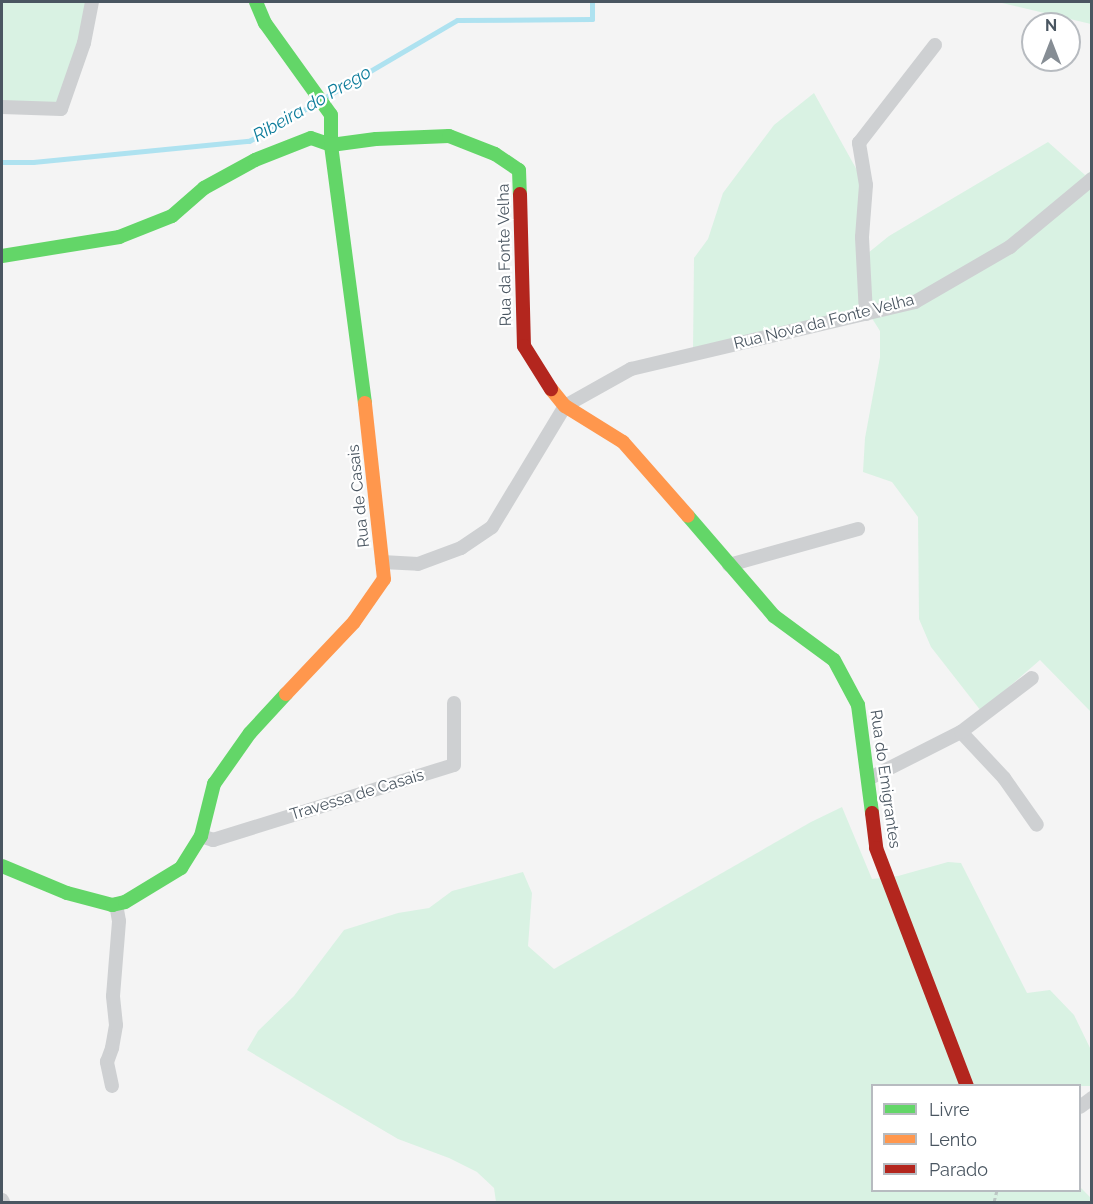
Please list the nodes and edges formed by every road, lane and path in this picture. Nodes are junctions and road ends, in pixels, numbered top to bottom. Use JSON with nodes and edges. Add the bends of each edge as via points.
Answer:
{"nodes":[{"id":1,"x":92,"y":2,"type":"edge"},
{"id":2,"x":256,"y":2,"type":"edge"},
{"id":3,"x":935,"y":45,"type":"dead end"},
{"id":4,"x":2,"y":106,"type":"edge"},
{"id":5,"x":331,"y":145,"type":"junction"},
{"id":6,"x":1092,"y":179,"type":"edge"},
{"id":7,"x":2,"y":256,"type":"edge"},
{"id":8,"x":866,"y":314,"type":"junction"},
{"id":9,"x":565,"y":406,"type":"junction"},
{"id":10,"x":858,"y":529,"type":"dead end"},
{"id":11,"x":382,"y":562,"type":"junction"},
{"id":12,"x":729,"y":565,"type":"junction"},
{"id":13,"x":1032,"y":678,"type":"dead end"},
{"id":14,"x":454,"y":703,"type":"dead end"},
{"id":15,"x":960,"y":732,"type":"junction"},
{"id":16,"x":868,"y":779,"type":"junction"},
{"id":17,"x":1037,"y":825,"type":"dead end"},
{"id":18,"x":201,"y":836,"type":"junction"},
{"id":19,"x":2,"y":866,"type":"edge"},
{"id":20,"x":116,"y":904,"type":"junction"},
{"id":21,"x":967,"y":1084,"type":"edge"},
{"id":22,"x":112,"y":1086,"type":"dead end"}],
"edges":[{"from":1,"to":4,"type":"street","via":[[84,43],[61,109]]},
{"from":2,"to":5,"type":"street","name":"Rua de Casais","via":[[265,23],[329,109]]},
{"from":3,"to":8,"type":"street","via":[[859,143],[866,185],[862,237]]},
{"from":5,"to":7,"type":"street","via":[[311,138],[255,160],[204,188],[172,216],[119,237]]},
{"from":5,"to":9,"type":"street","name":"Rua da Fonte Velha","via":[[448,136],[495,154],[519,170],[524,346]]},
{"from":5,"to":11,"type":"street","name":"Rua de Casais"},
{"from":6,"to":8,"type":"street","name":"Rua Nova da Fonte Velha","via":[[1011,247],[915,302]]},
{"from":8,"to":9,"type":"street","name":"Rua Nova da Fonte Velha","via":[[631,369]]},
{"from":9,"to":11,"type":"street","via":[[492,526],[461,548],[418,564]]},
{"from":9,"to":12,"type":"street","name":"Rua do Emigrantes","via":[[623,442]]},
{"from":10,"to":12,"type":"street"},
{"from":11,"to":18,"type":"street","name":"Rua de Casais","via":[[384,579],[354,622],[250,733],[214,784]]},
{"from":12,"to":16,"type":"street","name":"Rua do Emigrantes","via":[[774,616],[834,660],[858,705]]},
{"from":13,"to":15,"type":"street"},
{"from":14,"to":18,"type":"street","name":"Travessa de Casais","via":[[454,765],[213,840]]},
{"from":15,"to":16,"type":"street"},
{"from":15,"to":17,"type":"street","via":[[1004,778]]},
{"from":16,"to":21,"type":"street","name":"Rua do Emigrantes","via":[[876,848]]},
{"from":18,"to":20,"type":"street","name":"Rua de Casais","via":[[181,868]]},
{"from":19,"to":20,"type":"street","via":[[67,893]]},
{"from":20,"to":22,"type":"street","via":[[116,1025],[107,1062]]}]}
